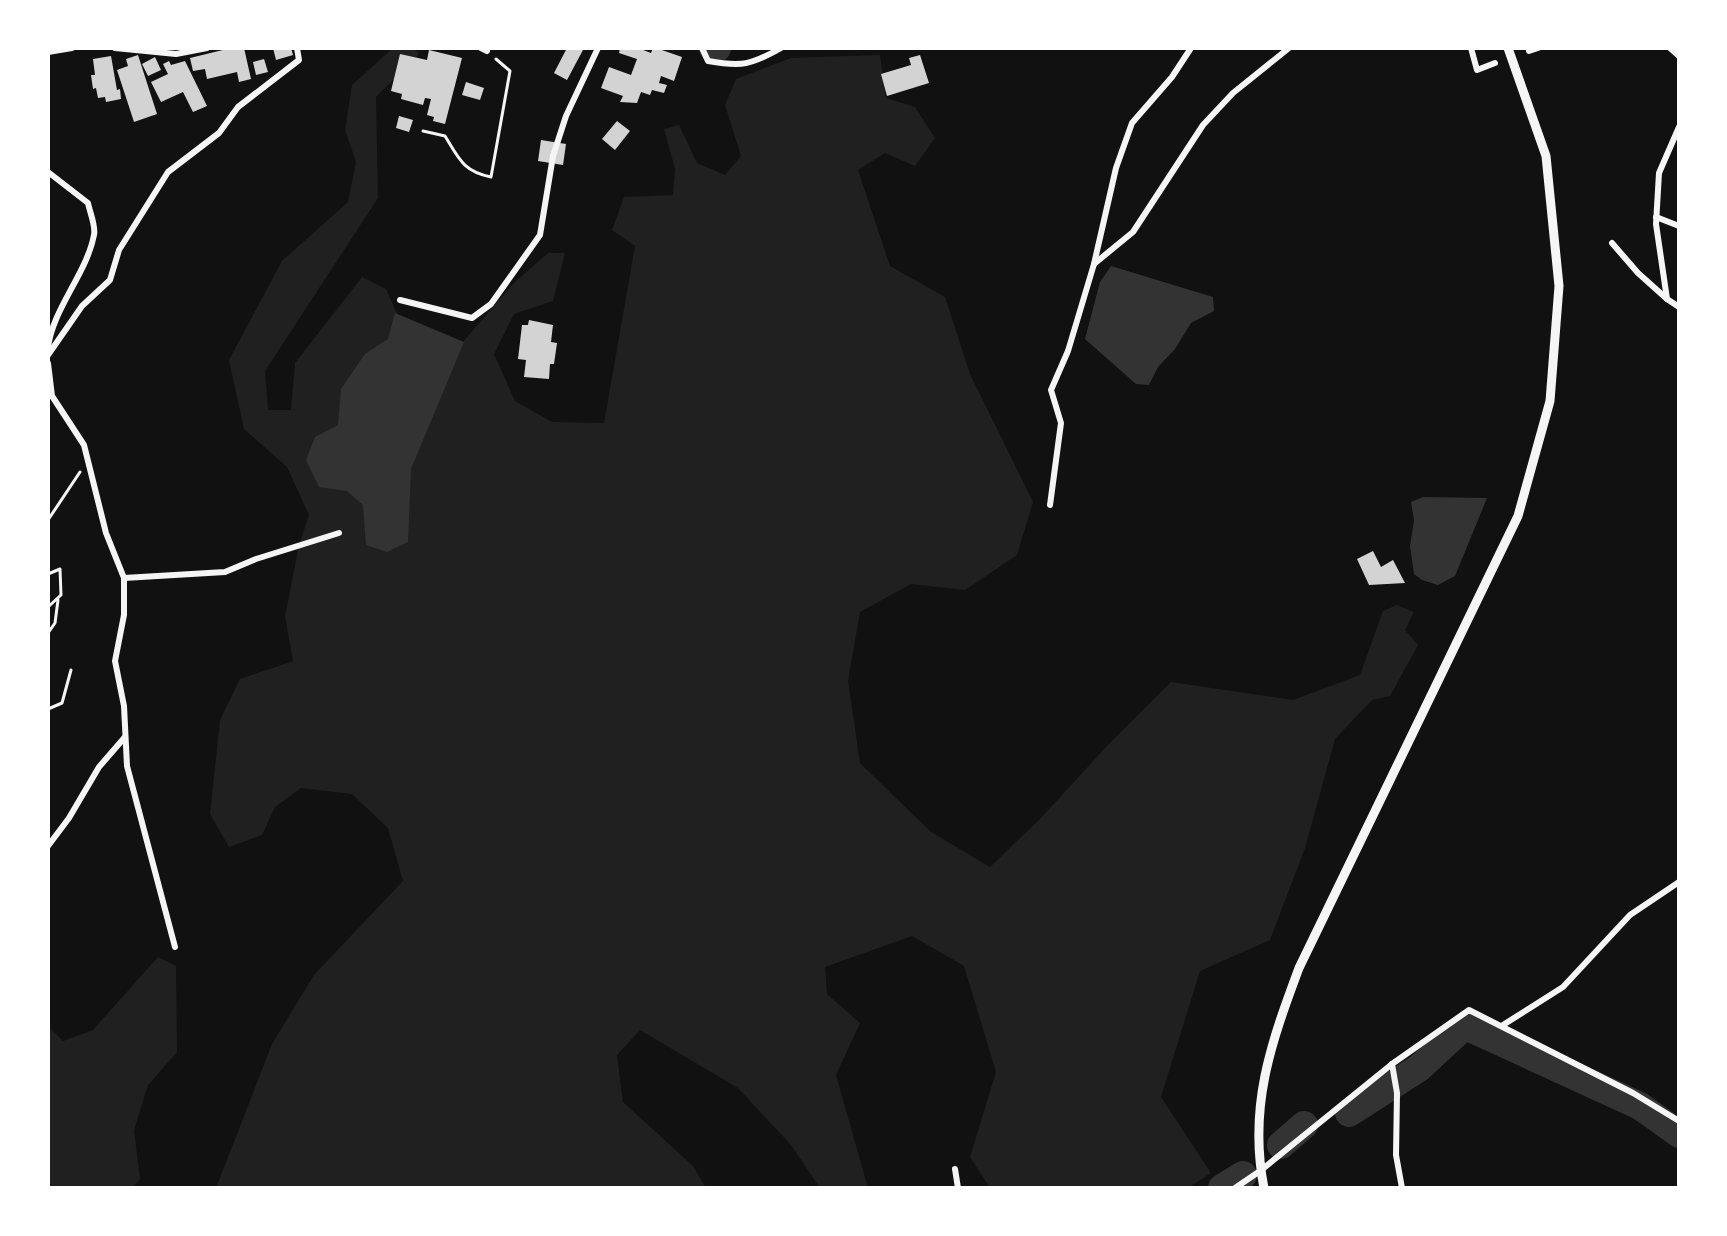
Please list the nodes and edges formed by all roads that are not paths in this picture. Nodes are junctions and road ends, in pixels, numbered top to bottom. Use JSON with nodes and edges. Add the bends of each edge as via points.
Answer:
{"nodes":[{"id":1,"x":72,"y":48,"type":"edge"},
{"id":2,"x":115,"y":48,"type":"edge"},
{"id":3,"x":207,"y":48,"type":"edge"},
{"id":4,"x":297,"y":48,"type":"edge"},
{"id":5,"x":598,"y":48,"type":"edge"},
{"id":6,"x":702,"y":48,"type":"edge"},
{"id":7,"x":781,"y":48,"type":"edge"},
{"id":8,"x":1191,"y":48,"type":"edge"},
{"id":9,"x":1289,"y":48,"type":"edge"},
{"id":10,"x":1471,"y":48,"type":"edge"},
{"id":11,"x":1508,"y":48,"type":"edge"},
{"id":12,"x":1538,"y":48,"type":"edge"},
{"id":13,"x":1671,"y":48,"type":"edge"},
{"id":14,"x":1529,"y":51,"type":"dead end"},
{"id":15,"x":48,"y":52,"type":"edge"},
{"id":16,"x":1679,"y":56,"type":"edge"},
{"id":17,"x":1495,"y":63,"type":"dead end"},
{"id":18,"x":1679,"y":127,"type":"edge"},
{"id":19,"x":48,"y":172,"type":"edge"},
{"id":20,"x":1656,"y":217,"type":"junction"},
{"id":21,"x":1679,"y":226,"type":"edge"},
{"id":22,"x":1612,"y":243,"type":"dead end"},
{"id":23,"x":1094,"y":264,"type":"junction"},
{"id":24,"x":1667,"y":299,"type":"junction"},
{"id":25,"x":400,"y":300,"type":"dead end"},
{"id":26,"x":1679,"y":307,"type":"edge"},
{"id":27,"x":48,"y":348,"type":"edge"},
{"id":28,"x":48,"y":355,"type":"edge"},
{"id":29,"x":48,"y":363,"type":"edge"},
{"id":30,"x":1050,"y":505,"type":"dead end"},
{"id":31,"x":339,"y":533,"type":"dead end"},
{"id":32,"x":124,"y":578,"type":"junction"},
{"id":33,"x":125,"y":737,"type":"junction"},
{"id":34,"x":48,"y":846,"type":"edge"},
{"id":35,"x":1679,"y":882,"type":"edge"},
{"id":36,"x":175,"y":947,"type":"dead end"},
{"id":37,"x":1503,"y":1025,"type":"junction"},
{"id":38,"x":1392,"y":1064,"type":"junction"},
{"id":39,"x":1679,"y":1121,"type":"edge"},
{"id":40,"x":955,"y":1169,"type":"dead end"},
{"id":41,"x":1260,"y":1171,"type":"junction"},
{"id":42,"x":958,"y":1188,"type":"edge"},
{"id":43,"x":1235,"y":1188,"type":"edge"},
{"id":44,"x":1264,"y":1188,"type":"edge"},
{"id":45,"x":1402,"y":1188,"type":"edge"}],
"edges":[{"from":1,"to":15,"type":"street"},
{"from":2,"to":3,"type":"street","via":[[176,54]]},
{"from":4,"to":28,"type":"street","via":[[299,60],[168,172],[119,250],[110,280],[82,306]]},
{"from":5,"to":25,"type":"street","via":[[553,156],[540,235],[491,304],[472,318]]},
{"from":6,"to":7,"type":"street","via":[[708,61],[735,66]]},
{"from":8,"to":23,"type":"street","via":[[1132,123]]},
{"from":9,"to":23,"type":"street","via":[[1203,125],[1133,232]]},
{"from":10,"to":17,"type":"street","via":[[1477,70]]},
{"from":11,"to":41,"type":"main road","via":[[1546,156],[1559,286],[1550,401],[1518,516],[1299,968],[1261,1083]]},
{"from":12,"to":14,"type":"street"},
{"from":13,"to":16,"type":"street"},
{"from":18,"to":20,"type":"street","via":[[1659,173]]},
{"from":19,"to":27,"type":"street","via":[[88,203],[95,233],[50,330]]},
{"from":20,"to":21,"type":"street"},
{"from":20,"to":24,"type":"street"},
{"from":22,"to":24,"type":"street"},
{"from":23,"to":30,"type":"street","via":[[1051,390],[1061,423]]},
{"from":24,"to":26,"type":"street"},
{"from":29,"to":32,"type":"street","via":[[52,396],[84,445],[106,533]]},
{"from":31,"to":32,"type":"street","via":[[225,572]]},
{"from":32,"to":33,"type":"street","via":[[115,661]]},
{"from":33,"to":34,"type":"street"},
{"from":33,"to":36,"type":"street","via":[[127,766]]},
{"from":35,"to":37,"type":"street","via":[[1630,915],[1563,987]]},
{"from":37,"to":38,"type":"street","via":[[1469,1010]]},
{"from":37,"to":39,"type":"street"},
{"from":38,"to":41,"type":"street"},
{"from":38,"to":45,"type":"street"},
{"from":40,"to":42,"type":"street"},
{"from":41,"to":43,"type":"street"},
{"from":41,"to":44,"type":"main road"}]}
